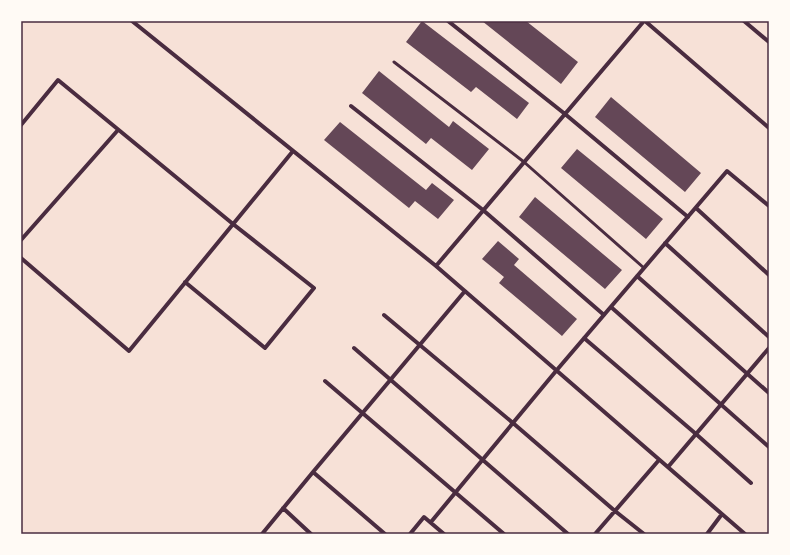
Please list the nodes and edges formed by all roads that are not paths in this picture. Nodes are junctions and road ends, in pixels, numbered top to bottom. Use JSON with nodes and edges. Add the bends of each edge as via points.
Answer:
{"nodes":[{"id":1,"x":132,"y":21,"type":"edge"},
{"id":2,"x":448,"y":21,"type":"edge"},
{"id":3,"x":644,"y":21,"type":"edge"},
{"id":4,"x":744,"y":21,"type":"edge"},
{"id":5,"x":769,"y":42,"type":"edge"},
{"id":6,"x":394,"y":62,"type":"dead end"},
{"id":7,"x":351,"y":106,"type":"dead end"},
{"id":8,"x":565,"y":114,"type":"junction"},
{"id":9,"x":21,"y":125,"type":"edge"},
{"id":10,"x":769,"y":128,"type":"edge"},
{"id":11,"x":118,"y":130,"type":"junction"},
{"id":12,"x":293,"y":151,"type":"junction"},
{"id":13,"x":524,"y":162,"type":"junction"},
{"id":14,"x":769,"y":206,"type":"edge"},
{"id":15,"x":696,"y":208,"type":"junction"},
{"id":16,"x":483,"y":210,"type":"junction"},
{"id":17,"x":688,"y":217,"type":"junction"},
{"id":18,"x":232,"y":224,"type":"junction"},
{"id":19,"x":21,"y":240,"type":"edge"},
{"id":20,"x":665,"y":243,"type":"junction"},
{"id":21,"x":21,"y":258,"type":"edge"},
{"id":22,"x":436,"y":266,"type":"junction"},
{"id":23,"x":644,"y":268,"type":"junction"},
{"id":24,"x":769,"y":275,"type":"edge"},
{"id":25,"x":638,"y":276,"type":"junction"},
{"id":26,"x":185,"y":282,"type":"junction"},
{"id":27,"x":465,"y":291,"type":"junction"},
{"id":28,"x":611,"y":307,"type":"junction"},
{"id":29,"x":384,"y":315,"type":"dead end"},
{"id":30,"x":604,"y":315,"type":"junction"},
{"id":31,"x":769,"y":337,"type":"edge"},
{"id":32,"x":584,"y":338,"type":"junction"},
{"id":33,"x":420,"y":344,"type":"junction"},
{"id":34,"x":354,"y":348,"type":"dead end"},
{"id":35,"x":769,"y":348,"type":"edge"},
{"id":36,"x":556,"y":371,"type":"junction"},
{"id":37,"x":747,"y":374,"type":"junction"},
{"id":38,"x":390,"y":380,"type":"junction"},
{"id":39,"x":325,"y":381,"type":"dead end"},
{"id":40,"x":769,"y":393,"type":"edge"},
{"id":41,"x":721,"y":404,"type":"junction"},
{"id":42,"x":363,"y":412,"type":"junction"},
{"id":43,"x":513,"y":423,"type":"junction"},
{"id":44,"x":696,"y":434,"type":"junction"},
{"id":45,"x":769,"y":447,"type":"edge"},
{"id":46,"x":483,"y":460,"type":"junction"},
{"id":47,"x":659,"y":460,"type":"junction"},
{"id":48,"x":668,"y":467,"type":"junction"},
{"id":49,"x":312,"y":472,"type":"junction"},
{"id":50,"x":751,"y":484,"type":"dead end"},
{"id":51,"x":455,"y":492,"type":"junction"},
{"id":52,"x":283,"y":508,"type":"junction"},
{"id":53,"x":615,"y":511,"type":"junction"},
{"id":54,"x":722,"y":514,"type":"junction"},
{"id":55,"x":431,"y":522,"type":"junction"},
{"id":56,"x":262,"y":534,"type":"edge"},
{"id":57,"x":311,"y":534,"type":"edge"},
{"id":58,"x":385,"y":534,"type":"edge"},
{"id":59,"x":410,"y":534,"type":"edge"},
{"id":60,"x":444,"y":534,"type":"edge"},
{"id":61,"x":504,"y":534,"type":"edge"},
{"id":62,"x":568,"y":534,"type":"edge"},
{"id":63,"x":595,"y":534,"type":"edge"},
{"id":64,"x":644,"y":534,"type":"edge"},
{"id":65,"x":707,"y":534,"type":"edge"},
{"id":66,"x":745,"y":534,"type":"edge"}],
"edges":[{"from":1,"to":12,"type":"street"},
{"from":2,"to":8,"type":"street"},
{"from":3,"to":8,"type":"street"},
{"from":3,"to":10,"type":"street"},
{"from":4,"to":5,"type":"street"},
{"from":6,"to":13,"type":"lane"},
{"from":7,"to":16,"type":"street"},
{"from":8,"to":13,"type":"street"},
{"from":8,"to":17,"type":"street"},
{"from":9,"to":11,"type":"street","via":[[58,80]]},
{"from":11,"to":18,"type":"street"},
{"from":11,"to":19,"type":"street"},
{"from":12,"to":18,"type":"street"},
{"from":12,"to":22,"type":"street"},
{"from":13,"to":16,"type":"street"},
{"from":13,"to":23,"type":"lane"},
{"from":14,"to":15,"type":"street","via":[[727,171]]},
{"from":15,"to":17,"type":"street"},
{"from":15,"to":24,"type":"street"},
{"from":16,"to":22,"type":"street"},
{"from":16,"to":30,"type":"street"},
{"from":17,"to":20,"type":"street"},
{"from":18,"to":26,"type":"street"},
{"from":18,"to":26,"type":"street","via":[[314,288],[265,348]]},
{"from":20,"to":23,"type":"street"},
{"from":20,"to":31,"type":"street"},
{"from":21,"to":26,"type":"street","via":[[129,351]]},
{"from":22,"to":27,"type":"street"},
{"from":23,"to":25,"type":"street"},
{"from":25,"to":28,"type":"street"},
{"from":25,"to":37,"type":"street"},
{"from":27,"to":33,"type":"street"},
{"from":27,"to":36,"type":"street"},
{"from":28,"to":30,"type":"street"},
{"from":28,"to":41,"type":"street"},
{"from":29,"to":33,"type":"street"},
{"from":30,"to":32,"type":"street"},
{"from":32,"to":36,"type":"street"},
{"from":32,"to":44,"type":"street"},
{"from":33,"to":38,"type":"street"},
{"from":33,"to":43,"type":"street"},
{"from":34,"to":38,"type":"street"},
{"from":35,"to":37,"type":"street"},
{"from":36,"to":43,"type":"street"},
{"from":36,"to":47,"type":"street"},
{"from":37,"to":40,"type":"street"},
{"from":37,"to":41,"type":"street"},
{"from":38,"to":42,"type":"street"},
{"from":38,"to":46,"type":"street"},
{"from":39,"to":42,"type":"street"},
{"from":41,"to":44,"type":"street"},
{"from":41,"to":45,"type":"street"},
{"from":42,"to":49,"type":"street"},
{"from":42,"to":51,"type":"street"},
{"from":43,"to":46,"type":"street"},
{"from":43,"to":53,"type":"street"},
{"from":44,"to":48,"type":"street"},
{"from":44,"to":50,"type":"street"},
{"from":46,"to":51,"type":"street"},
{"from":46,"to":62,"type":"street"},
{"from":47,"to":48,"type":"street"},
{"from":47,"to":53,"type":"street"},
{"from":48,"to":54,"type":"street"},
{"from":49,"to":52,"type":"street"},
{"from":49,"to":58,"type":"street"},
{"from":51,"to":55,"type":"street"},
{"from":51,"to":61,"type":"street"},
{"from":52,"to":56,"type":"street"},
{"from":52,"to":57,"type":"street"},
{"from":53,"to":63,"type":"street"},
{"from":53,"to":64,"type":"street"},
{"from":54,"to":65,"type":"street"},
{"from":54,"to":66,"type":"street"},
{"from":55,"to":59,"type":"street","via":[[424,517]]},
{"from":55,"to":60,"type":"street"}]}
